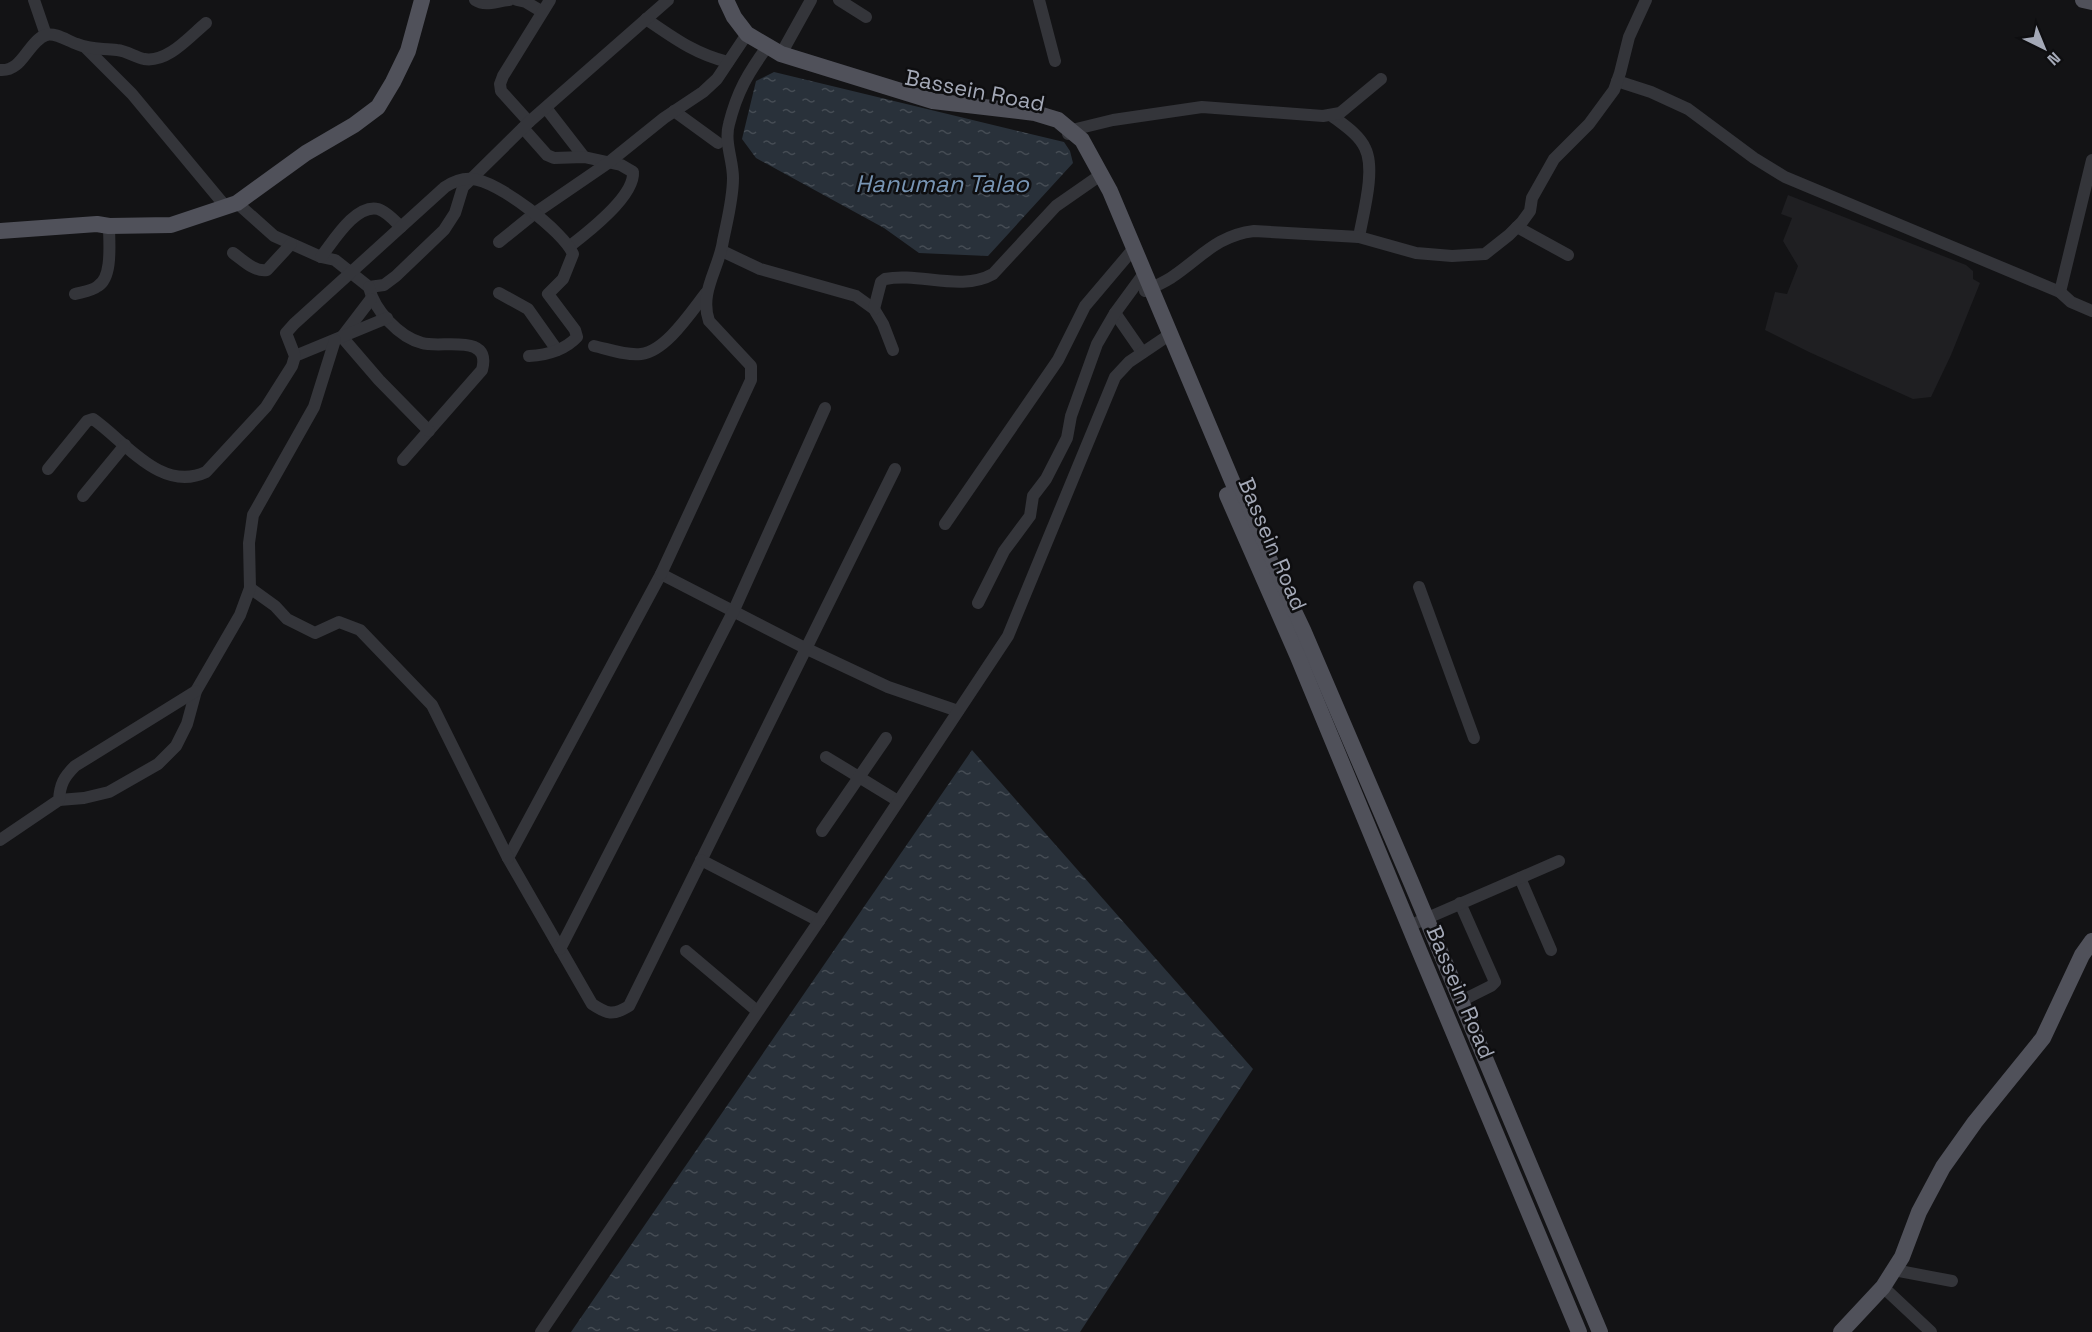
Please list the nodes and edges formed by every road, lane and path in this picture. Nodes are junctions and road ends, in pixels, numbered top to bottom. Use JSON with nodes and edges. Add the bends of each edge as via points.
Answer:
{"nodes":[{"id":1,"x":34,"y":0,"type":"edge"},
{"id":2,"x":422,"y":0,"type":"edge"},
{"id":3,"x":475,"y":0,"type":"edge"},
{"id":4,"x":509,"y":0,"type":"edge"},
{"id":5,"x":517,"y":0,"type":"edge"},
{"id":6,"x":550,"y":0,"type":"edge"},
{"id":7,"x":668,"y":0,"type":"edge"},
{"id":8,"x":719,"y":0,"type":"edge"},
{"id":9,"x":726,"y":0,"type":"edge"},
{"id":10,"x":811,"y":0,"type":"edge"},
{"id":11,"x":839,"y":0,"type":"edge"},
{"id":12,"x":1039,"y":0,"type":"edge"},
{"id":13,"x":1646,"y":0,"type":"edge"},
{"id":14,"x":2083,"y":0,"type":"edge"},
{"id":15,"x":2092,"y":2,"type":"edge"},
{"id":16,"x":542,"y":11,"type":"junction"},
{"id":17,"x":866,"y":17,"type":"dead end"},
{"id":18,"x":646,"y":19,"type":"junction"},
{"id":19,"x":206,"y":23,"type":"dead end"},
{"id":20,"x":46,"y":35,"type":"junction"},
{"id":21,"x":746,"y":37,"type":"junction"},
{"id":22,"x":86,"y":48,"type":"junction"},
{"id":23,"x":770,"y":52,"type":"junction"},
{"id":24,"x":1055,"y":61,"type":"dead end"},
{"id":25,"x":728,"y":62,"type":"junction"},
{"id":26,"x":0,"y":70,"type":"edge"},
{"id":27,"x":1381,"y":79,"type":"dead end"},
{"id":28,"x":1617,"y":81,"type":"junction"},
{"id":29,"x":546,"y":108,"type":"junction"},
{"id":30,"x":674,"y":111,"type":"junction"},
{"id":31,"x":1331,"y":114,"type":"junction"},
{"id":32,"x":526,"y":125,"type":"junction"},
{"id":33,"x":1069,"y":133,"type":"junction"},
{"id":34,"x":718,"y":143,"type":"dead end"},
{"id":35,"x":584,"y":157,"type":"junction"},
{"id":36,"x":2092,"y":160,"type":"edge"},
{"id":37,"x":608,"y":163,"type":"junction"},
{"id":38,"x":1099,"y":176,"type":"junction"},
{"id":39,"x":472,"y":179,"type":"junction"},
{"id":40,"x":231,"y":205,"type":"junction"},
{"id":41,"x":535,"y":213,"type":"junction"},
{"id":42,"x":109,"y":226,"type":"junction"},
{"id":43,"x":401,"y":227,"type":"junction"},
{"id":44,"x":1517,"y":227,"type":"junction"},
{"id":45,"x":0,"y":231,"type":"edge"},
{"id":46,"x":1359,"y":237,"type":"junction"},
{"id":47,"x":499,"y":242,"type":"dead end"},
{"id":48,"x":291,"y":244,"type":"junction"},
{"id":49,"x":570,"y":246,"type":"junction"},
{"id":50,"x":1133,"y":249,"type":"junction"},
{"id":51,"x":722,"y":251,"type":"junction"},
{"id":52,"x":233,"y":253,"type":"dead end"},
{"id":53,"x":1568,"y":255,"type":"dead end"},
{"id":54,"x":321,"y":257,"type":"junction"},
{"id":55,"x":351,"y":272,"type":"junction"},
{"id":56,"x":1146,"y":282,"type":"junction"},
{"id":57,"x":2060,"y":292,"type":"junction"},
{"id":58,"x":370,"y":293,"type":"junction"},
{"id":59,"x":499,"y":293,"type":"dead end"},
{"id":60,"x":706,"y":293,"type":"junction"},
{"id":61,"x":75,"y":294,"type":"dead end"},
{"id":62,"x":874,"y":309,"type":"junction"},
{"id":63,"x":2092,"y":311,"type":"edge"},
{"id":64,"x":1115,"y":314,"type":"junction"},
{"id":65,"x":387,"y":318,"type":"junction"},
{"id":66,"x":1166,"y":337,"type":"junction"},
{"id":67,"x":338,"y":338,"type":"junction"},
{"id":68,"x":594,"y":346,"type":"dead end"},
{"id":69,"x":556,"y":350,"type":"junction"},
{"id":70,"x":893,"y":350,"type":"dead end"},
{"id":71,"x":1142,"y":352,"type":"junction"},
{"id":72,"x":296,"y":356,"type":"junction"},
{"id":73,"x":530,"y":356,"type":"dead end"},
{"id":74,"x":825,"y":408,"type":"dead end"},
{"id":75,"x":429,"y":431,"type":"junction"},
{"id":76,"x":125,"y":445,"type":"junction"},
{"id":77,"x":403,"y":460,"type":"dead end"},
{"id":78,"x":48,"y":469,"type":"dead end"},
{"id":79,"x":895,"y":469,"type":"dead end"},
{"id":80,"x":83,"y":496,"type":"dead end"},
{"id":81,"x":945,"y":524,"type":"dead end"},
{"id":82,"x":661,"y":574,"type":"junction"},
{"id":83,"x":1419,"y":587,"type":"dead end"},
{"id":84,"x":250,"y":588,"type":"junction"},
{"id":85,"x":978,"y":603,"type":"dead end"},
{"id":86,"x":734,"y":610,"type":"junction"},
{"id":87,"x":805,"y":648,"type":"junction"},
{"id":88,"x":196,"y":691,"type":"junction"},
{"id":89,"x":958,"y":711,"type":"junction"},
{"id":90,"x":886,"y":738,"type":"dead end"},
{"id":91,"x":1474,"y":738,"type":"dead end"},
{"id":92,"x":826,"y":758,"type":"dead end"},
{"id":93,"x":1358,"y":759,"type":"junction"},
{"id":94,"x":1343,"y":766,"type":"junction"},
{"id":95,"x":859,"y":777,"type":"junction"},
{"id":96,"x":59,"y":800,"type":"junction"},
{"id":97,"x":898,"y":801,"type":"junction"},
{"id":98,"x":822,"y":831,"type":"dead end"},
{"id":99,"x":0,"y":840,"type":"edge"},
{"id":100,"x":508,"y":858,"type":"junction"},
{"id":101,"x":701,"y":860,"type":"junction"},
{"id":102,"x":1559,"y":861,"type":"dead end"},
{"id":103,"x":1520,"y":878,"type":"junction"},
{"id":104,"x":1460,"y":903,"type":"junction"},
{"id":105,"x":1426,"y":918,"type":"junction"},
{"id":106,"x":819,"y":921,"type":"junction"},
{"id":107,"x":1409,"y":926,"type":"junction"},
{"id":108,"x":2092,"y":941,"type":"edge"},
{"id":109,"x":560,"y":949,"type":"junction"},
{"id":110,"x":686,"y":951,"type":"dead end"},
{"id":111,"x":1551,"y":951,"type":"dead end"},
{"id":112,"x":1461,"y":1001,"type":"junction"},
{"id":113,"x":758,"y":1011,"type":"junction"},
{"id":114,"x":1894,"y":1270,"type":"junction"},
{"id":115,"x":1952,"y":1281,"type":"dead end"},
{"id":116,"x":1883,"y":1287,"type":"junction"},
{"id":117,"x":1590,"y":1309,"type":"junction"},
{"id":118,"x":1576,"y":1324,"type":"edge"},
{"id":119,"x":541,"y":1332,"type":"edge"},
{"id":120,"x":1599,"y":1332,"type":"edge"},
{"id":121,"x":1841,"y":1332,"type":"edge"},
{"id":122,"x":1931,"y":1332,"type":"edge"}],
"edges":[{"from":1,"to":20,"type":"street"},
{"from":2,"to":40,"type":"main road","via":[[408,51],[378,107]]},
{"from":3,"to":4,"type":"street","via":[[481,4]]},
{"from":5,"to":16,"type":"street"},
{"from":6,"to":16,"type":"street"},
{"from":7,"to":18,"type":"street"},
{"from":8,"to":21,"type":"main road","via":[[727,18]]},
{"from":9,"to":21,"type":"main road"},
{"from":10,"to":23,"type":"street"},
{"from":11,"to":17,"type":"street"},
{"from":12,"to":24,"type":"street"},
{"from":13,"to":28,"type":"street","via":[[1629,37]]},
{"from":14,"to":15,"type":"main road"},
{"from":16,"to":32,"type":"street","via":[[500,84]]},
{"from":18,"to":25,"type":"street","via":[[681,44],[706,57]]},
{"from":18,"to":29,"type":"street"},
{"from":19,"to":22,"type":"street","via":[[158,58]]},
{"from":20,"to":22,"type":"street"},
{"from":20,"to":26,"type":"street","via":[[14,68]]},
{"from":21,"to":23,"type":"main road"},
{"from":21,"to":25,"type":"street"},
{"from":22,"to":40,"type":"street"},
{"from":23,"to":33,"type":"main road","via":[[933,101],[1035,113],[1058,120]]},
{"from":23,"to":51,"type":"street","via":[[746,77],[728,128],[733,182]]},
{"from":25,"to":30,"type":"street","via":[[703,92]]},
{"from":27,"to":31,"type":"street","via":[[1340,113]]},
{"from":28,"to":44,"type":"street","via":[[1589,124],[1554,159],[1532,198],[1530,211]]},
{"from":28,"to":57,"type":"street","via":[[1688,109],[1785,177]]},
{"from":29,"to":32,"type":"street"},
{"from":29,"to":35,"type":"street"},
{"from":30,"to":34,"type":"street"},
{"from":30,"to":37,"type":"street"},
{"from":31,"to":33,"type":"street","via":[[1202,107],[1113,120]]},
{"from":31,"to":46,"type":"street","via":[[1359,139],[1368,155],[1370,168]]},
{"from":32,"to":35,"type":"street","via":[[547,155]]},
{"from":32,"to":39,"type":"street"},
{"from":33,"to":38,"type":"main road","name":"Bassein Road","via":[[1082,140]]},
{"from":35,"to":37,"type":"street"},
{"from":36,"to":57,"type":"street"},
{"from":37,"to":41,"type":"street"},
{"from":37,"to":49,"type":"street","via":[[629,169],[634,177],[600,223]]},
{"from":38,"to":50,"type":"main road","name":"Bassein Road"},
{"from":38,"to":62,"type":"street","via":[[1056,206],[993,274],[982,280],[966,281],[885,279]]},
{"from":39,"to":41,"type":"street","via":[[490,184]]},
{"from":39,"to":43,"type":"street","via":[[445,187]]},
{"from":39,"to":58,"type":"street","via":[[463,187],[455,213],[444,230],[390,280]]},
{"from":40,"to":42,"type":"main road","via":[[171,225]]},
{"from":40,"to":48,"type":"street"},
{"from":41,"to":47,"type":"street"},
{"from":41,"to":49,"type":"street"},
{"from":42,"to":45,"type":"main road"},
{"from":42,"to":61,"type":"street","via":[[107,275],[96,288]]},
{"from":43,"to":54,"type":"street","via":[[378,209],[358,214]]},
{"from":43,"to":55,"type":"street"},
{"from":44,"to":46,"type":"street","via":[[1485,254],[1474,255],[1416,253]]},
{"from":44,"to":53,"type":"street"},
{"from":46,"to":56,"type":"street","via":[[1239,233],[1210,247],[1173,277]]},
{"from":48,"to":52,"type":"street","via":[[267,270],[261,271]]},
{"from":48,"to":54,"type":"street"},
{"from":49,"to":69,"type":"street","via":[[573,254],[563,279],[548,294],[577,338]]},
{"from":50,"to":56,"type":"main road","name":"Bassein Road"},
{"from":50,"to":81,"type":"street","via":[[1085,306],[1058,360]]},
{"from":51,"to":60,"type":"street"},
{"from":51,"to":62,"type":"street","via":[[760,269],[856,296]]},
{"from":54,"to":55,"type":"street","via":[[335,260]]},
{"from":55,"to":58,"type":"street"},
{"from":55,"to":72,"type":"street","via":[[286,333]]},
{"from":56,"to":64,"type":"street"},
{"from":56,"to":66,"type":"main road","name":"Bassein Road"},
{"from":57,"to":63,"type":"street"},
{"from":58,"to":65,"type":"street"},
{"from":58,"to":67,"type":"street"},
{"from":59,"to":69,"type":"street","via":[[528,309]]},
{"from":60,"to":68,"type":"street","via":[[665,342],[650,352],[638,355]]},
{"from":60,"to":82,"type":"street","via":[[709,321],[751,366],[751,380]]},
{"from":62,"to":70,"type":"street"},
{"from":64,"to":71,"type":"street"},
{"from":64,"to":85,"type":"street","via":[[1097,344],[1066,438],[1033,496],[1030,516],[1004,551]]},
{"from":65,"to":67,"type":"street"},
{"from":65,"to":75,"type":"street","via":[[412,340],[437,346],[459,343],[474,346],[482,353],[482,370]]},
{"from":66,"to":71,"type":"street"},
{"from":66,"to":93,"type":"main road","name":"Bassein Road","via":[[1303,630]]},
{"from":66,"to":94,"type":"main road","name":"Bassein Road","via":[[1230,504]]},
{"from":67,"to":72,"type":"street"},
{"from":67,"to":75,"type":"street"},
{"from":67,"to":84,"type":"street","via":[[314,407],[253,515]]},
{"from":69,"to":73,"type":"street","via":[[549,355]]},
{"from":71,"to":89,"type":"street","via":[[1115,377],[1008,636]]},
{"from":72,"to":76,"type":"street","via":[[266,407],[206,472],[172,477],[151,467]]},
{"from":74,"to":86,"type":"street"},
{"from":75,"to":77,"type":"street"},
{"from":76,"to":78,"type":"street","via":[[93,419],[87,421]]},
{"from":76,"to":80,"type":"street"},
{"from":79,"to":87,"type":"street"},
{"from":82,"to":86,"type":"street"},
{"from":82,"to":100,"type":"street"},
{"from":83,"to":91,"type":"street"},
{"from":84,"to":88,"type":"street","via":[[240,615]]},
{"from":84,"to":100,"type":"street","via":[[287,619],[315,633],[339,622],[360,630],[432,705]]},
{"from":86,"to":87,"type":"street"},
{"from":86,"to":109,"type":"street"},
{"from":87,"to":89,"type":"street","via":[[888,687]]},
{"from":87,"to":101,"type":"street"},
{"from":88,"to":96,"type":"street","via":[[75,766],[60,786]]},
{"from":88,"to":96,"type":"street","via":[[176,746],[158,764],[110,792]]},
{"from":89,"to":97,"type":"street"},
{"from":90,"to":95,"type":"street"},
{"from":92,"to":95,"type":"street"},
{"from":93,"to":94,"type":"main road"},
{"from":93,"to":105,"type":"main road","name":"Bassein Road"},
{"from":94,"to":107,"type":"main road","name":"Bassein Road"},
{"from":95,"to":97,"type":"street"},
{"from":95,"to":98,"type":"street"},
{"from":96,"to":99,"type":"street"},
{"from":97,"to":106,"type":"street"},
{"from":100,"to":109,"type":"street"},
{"from":101,"to":106,"type":"street"},
{"from":101,"to":109,"type":"street","via":[[629,1006],[620,1012],[605,1013],[592,1004]]},
{"from":102,"to":103,"type":"street"},
{"from":103,"to":104,"type":"street"},
{"from":103,"to":111,"type":"street"},
{"from":104,"to":105,"type":"street"},
{"from":104,"to":112,"type":"street","via":[[1495,982]]},
{"from":105,"to":107,"type":"street"},
{"from":105,"to":112,"type":"main road","name":"Bassein Road"},
{"from":106,"to":113,"type":"street"},
{"from":107,"to":118,"type":"main road","name":"Bassein Road"},
{"from":108,"to":114,"type":"main road","via":[[2043,1038],[1943,1167]]},
{"from":110,"to":113,"type":"street"},
{"from":112,"to":117,"type":"main road","name":"Bassein Road"},
{"from":113,"to":119,"type":"street"},
{"from":114,"to":115,"type":"street"},
{"from":114,"to":116,"type":"main road"},
{"from":116,"to":121,"type":"main road"},
{"from":116,"to":122,"type":"street"},
{"from":117,"to":118,"type":"main road"},
{"from":117,"to":120,"type":"main road","name":"Bassein Road"}]}
